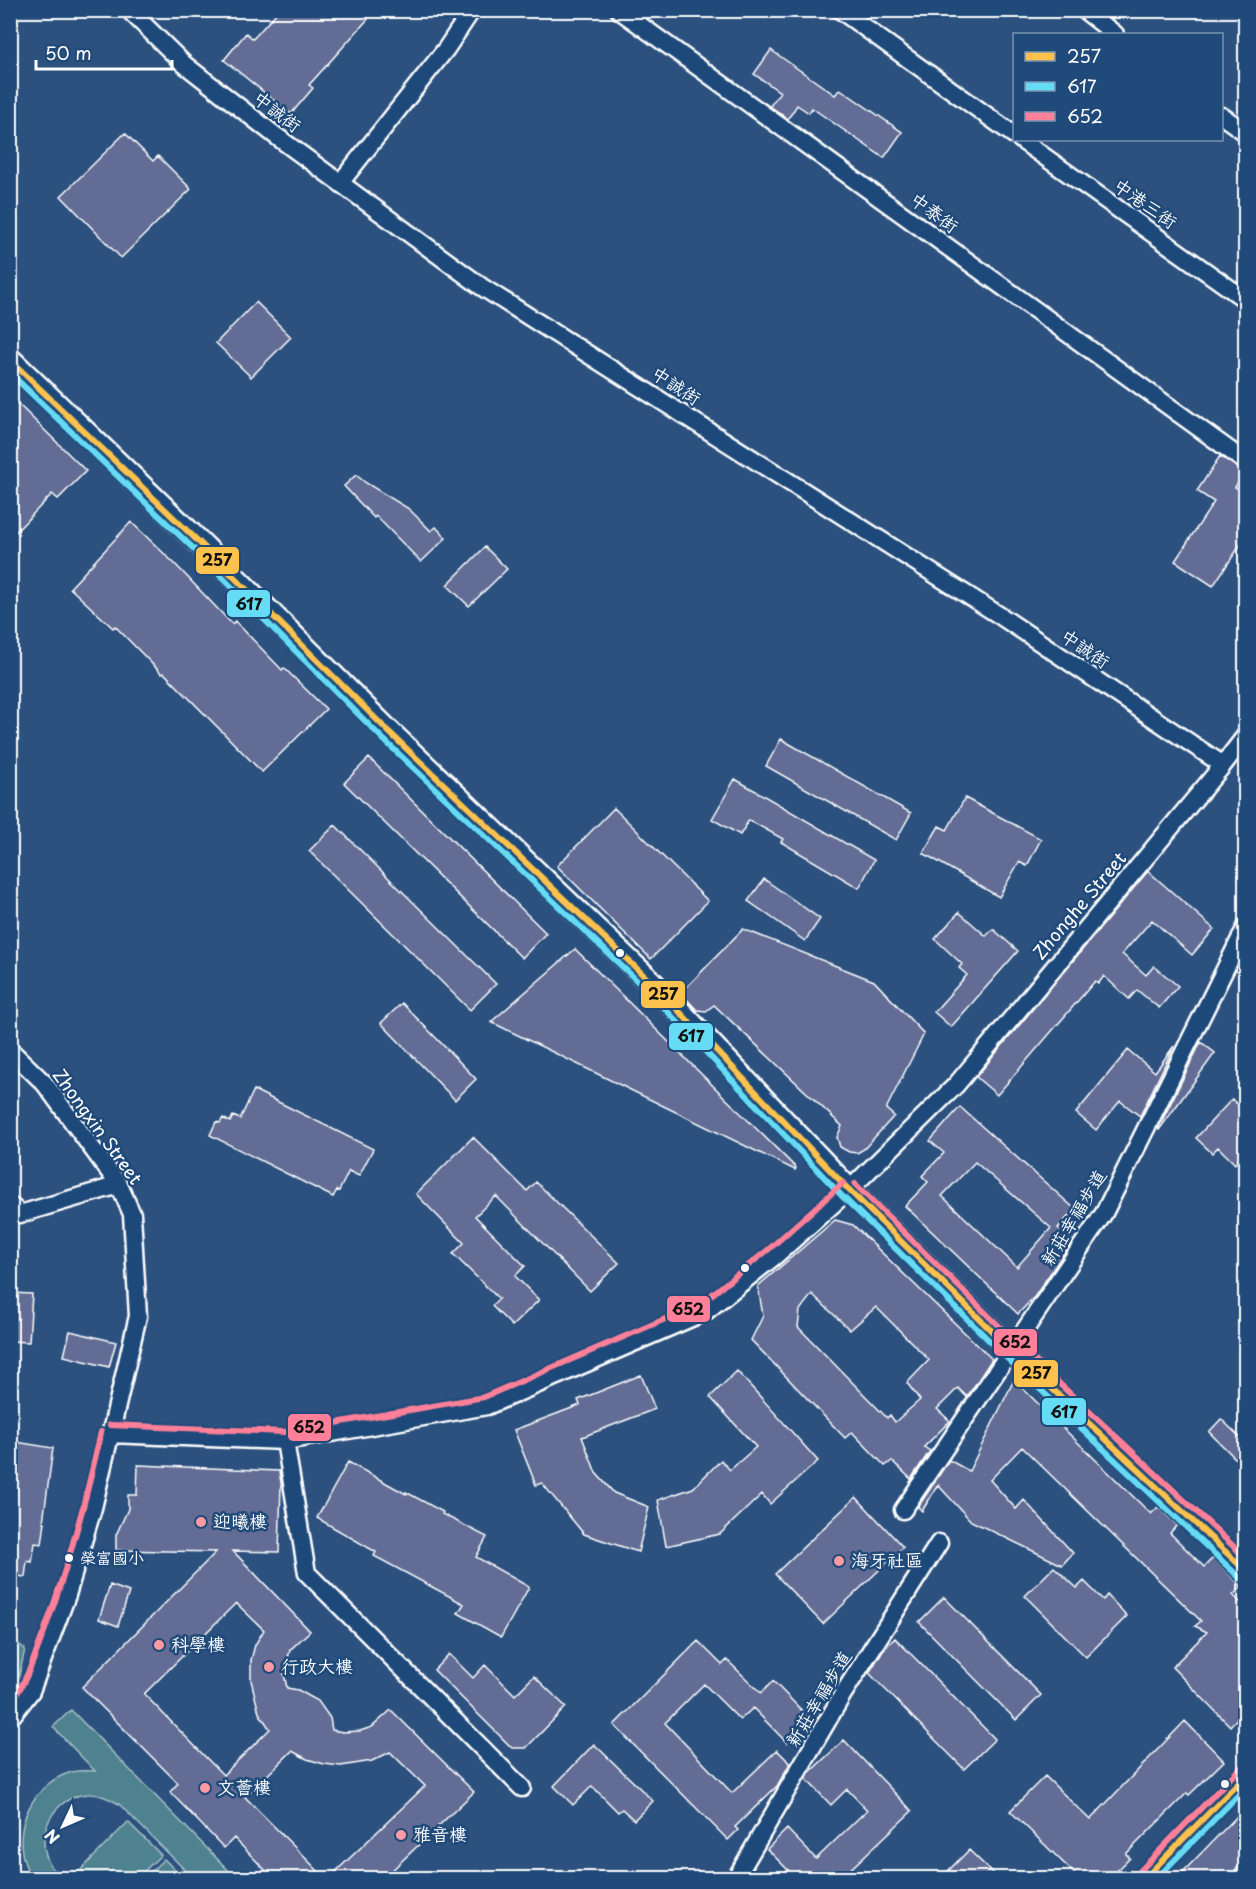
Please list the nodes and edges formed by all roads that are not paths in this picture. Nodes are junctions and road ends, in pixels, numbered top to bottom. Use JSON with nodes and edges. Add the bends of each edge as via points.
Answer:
{"nodes":[{"id":1,"x":129,"y":10,"type":"edge"},
{"id":2,"x":472,"y":10,"type":"edge"},
{"id":3,"x":619,"y":10,"type":"edge"},
{"id":4,"x":840,"y":10,"type":"edge"},
{"id":5,"x":1084,"y":10,"type":"edge"},
{"id":6,"x":1114,"y":33,"type":"edge"},
{"id":7,"x":1223,"y":117,"type":"edge"},
{"id":8,"x":1245,"y":133,"type":"edge"},
{"id":9,"x":1013,"y":134,"type":"edge"},
{"id":10,"x":1022,"y":141,"type":"edge"},
{"id":11,"x":340,"y":183,"type":"junction"},
{"id":12,"x":1245,"y":300,"type":"edge"},
{"id":13,"x":10,"y":360,"type":"edge"},
{"id":14,"x":1245,"y":462,"type":"edge"},
{"id":15,"x":1245,"y":735,"type":"edge"},
{"id":16,"x":1223,"y":765,"type":"junction"},
{"id":17,"x":1245,"y":927,"type":"edge"},
{"id":18,"x":10,"y":1050,"type":"edge"},
{"id":19,"x":119,"y":1185,"type":"junction"},
{"id":20,"x":849,"y":1190,"type":"junction"},
{"id":21,"x":10,"y":1205,"type":"edge"},
{"id":22,"x":1012,"y":1351,"type":"junction"},
{"id":23,"x":110,"y":1434,"type":"junction"},
{"id":24,"x":285,"y":1441,"type":"junction"},
{"id":25,"x":903,"y":1510,"type":"dead end"},
{"id":26,"x":939,"y":1543,"type":"dead end"},
{"id":27,"x":1245,"y":1571,"type":"edge"},
{"id":28,"x":10,"y":1718,"type":"edge"},
{"id":29,"x":1245,"y":1774,"type":"edge"},
{"id":30,"x":522,"y":1788,"type":"dead end"},
{"id":31,"x":736,"y":1878,"type":"edge"},
{"id":32,"x":1145,"y":1878,"type":"edge"}],
"edges":[{"from":1,"to":11,"type":"street","name":"中誠街","via":[[184,64]]},
{"from":2,"to":11,"type":"street"},
{"from":3,"to":14,"type":"street","name":"中泰街"},
{"from":4,"to":9,"type":"street"},
{"from":5,"to":6,"type":"street"},
{"from":7,"to":8,"type":"street"},
{"from":10,"to":12,"type":"street","name":"中港三街"},
{"from":11,"to":16,"type":"street","name":"中誠街","via":[[482,287],[1002,617]]},
{"from":13,"to":20,"type":"street","via":[[657,988]]},
{"from":15,"to":16,"type":"street","name":"Zhonghe Street"},
{"from":16,"to":20,"type":"street","name":"Zhonghe Street","via":[[956,1085]]},
{"from":17,"to":22,"type":"street","name":"新莊幸福步道","via":[[1104,1214]]},
{"from":18,"to":19,"type":"street","name":"Zhongxin Street","via":[[45,1084]]},
{"from":19,"to":21,"type":"street","via":[[20,1214]]},
{"from":19,"to":23,"type":"street","name":"Zhongxin Street","via":[[132,1214],[138,1316]]},
{"from":20,"to":22,"type":"street"},
{"from":20,"to":24,"type":"street","name":"Zhonghe Street","via":[[705,1312],[486,1406]]},
{"from":22,"to":25,"type":"street","name":"新莊幸福步道"},
{"from":22,"to":27,"type":"street"},
{"from":23,"to":24,"type":"street","name":"Zhonghe Street"},
{"from":23,"to":28,"type":"street","name":"Zhongxin Street","via":[[67,1595],[31,1691]]},
{"from":24,"to":30,"type":"street","via":[[308,1573]]},
{"from":26,"to":31,"type":"street","name":"新莊幸福步道","via":[[843,1694]]},
{"from":29,"to":32,"type":"street"}]}
